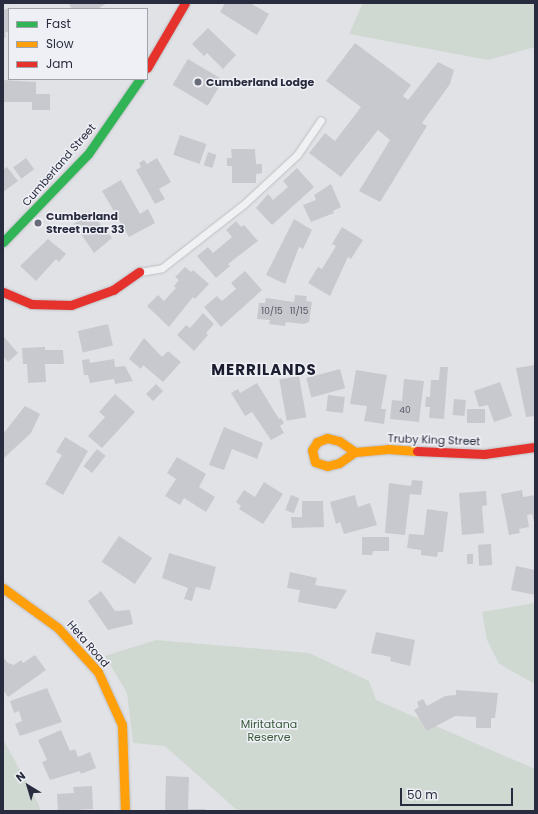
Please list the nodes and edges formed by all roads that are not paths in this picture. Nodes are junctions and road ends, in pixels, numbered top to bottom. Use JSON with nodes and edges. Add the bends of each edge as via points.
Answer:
{"nodes":[{"id":1,"x":186,"y":3,"type":"edge"},
{"id":2,"x":148,"y":66,"type":"edge"},
{"id":3,"x":139,"y":80,"type":"edge"},
{"id":4,"x":320,"y":120,"type":"dead end"},
{"id":5,"x":3,"y":242,"type":"edge"},
{"id":6,"x":140,"y":272,"type":"joint"},
{"id":7,"x":3,"y":292,"type":"edge"},
{"id":8,"x":535,"y":447,"type":"edge"},
{"id":9,"x":355,"y":452,"type":"dead end"},
{"id":10,"x":3,"y":588,"type":"edge"},
{"id":11,"x":125,"y":811,"type":"edge"}],
"edges":[{"from":1,"to":2,"type":"street"},
{"from":3,"to":5,"type":"street","name":"Cumberland Street","via":[[88,154]]},
{"from":4,"to":6,"type":"lane","via":[[297,154],[244,204],[162,268]]},
{"from":6,"to":7,"type":"street","via":[[113,290],[71,305],[32,304]]},
{"from":8,"to":9,"type":"street","name":"Truby King Street","via":[[484,454],[388,449]]},
{"from":10,"to":11,"type":"street","name":"Heta Road","via":[[58,628],[98,672],[122,724]]}]}
